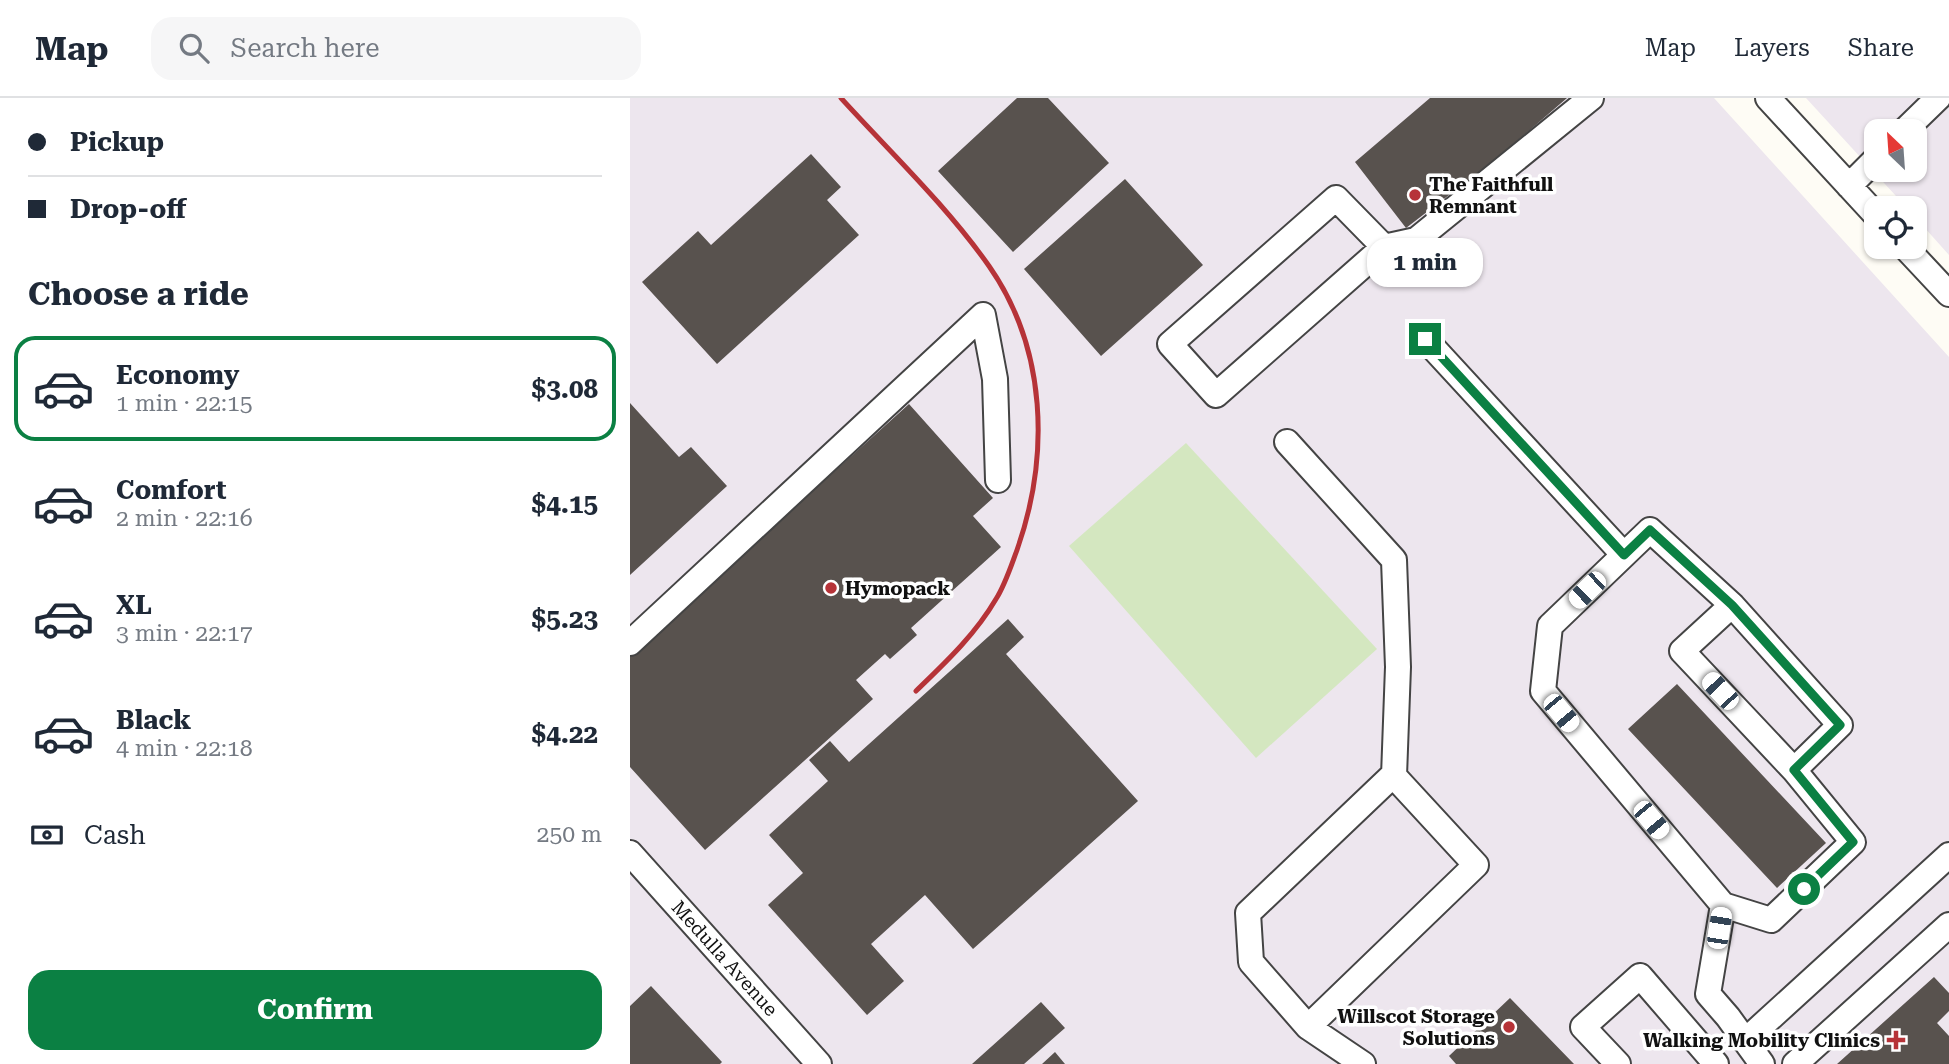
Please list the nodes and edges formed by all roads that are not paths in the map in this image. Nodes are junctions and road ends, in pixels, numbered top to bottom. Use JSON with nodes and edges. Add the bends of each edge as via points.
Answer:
{"nodes":[{"id":1,"x":1591,"y":98,"type":"edge"},
{"id":2,"x":1769,"y":98,"type":"edge"},
{"id":3,"x":1938,"y":98,"type":"edge"},
{"id":4,"x":1916,"y":119,"type":"edge"},
{"id":5,"x":1864,"y":171,"type":"edge"},
{"id":6,"x":1849,"y":186,"type":"junction"},
{"id":7,"x":1864,"y":202,"type":"edge"},
{"id":8,"x":1384,"y":247,"type":"junction"},
{"id":9,"x":1916,"y":259,"type":"edge"},
{"id":10,"x":1949,"y":294,"type":"edge"},
{"id":11,"x":1425,"y":339,"type":"dead end"},
{"id":12,"x":1287,"y":442,"type":"dead end"},
{"id":13,"x":998,"y":480,"type":"dead end"},
{"id":14,"x":1624,"y":555,"type":"junction"},
{"id":15,"x":1732,"y":605,"type":"junction"},
{"id":16,"x":630,"y":643,"type":"edge"},
{"id":17,"x":1794,"y":770,"type":"junction"},
{"id":18,"x":1394,"y":776,"type":"junction"},
{"id":19,"x":630,"y":853,"type":"edge"},
{"id":20,"x":1949,"y":855,"type":"edge"},
{"id":21,"x":1723,"y":905,"type":"junction"},
{"id":22,"x":1949,"y":925,"type":"edge"},
{"id":23,"x":1308,"y":1027,"type":"junction"},
{"id":24,"x":1745,"y":1041,"type":"junction"},
{"id":25,"x":819,"y":1064,"type":"edge"},
{"id":26,"x":1363,"y":1064,"type":"edge"},
{"id":27,"x":1618,"y":1064,"type":"edge"},
{"id":28,"x":1716,"y":1064,"type":"edge"},
{"id":29,"x":1762,"y":1064,"type":"edge"},
{"id":30,"x":1795,"y":1064,"type":"edge"}],
"edges":[{"from":1,"to":8,"type":"street","via":[[1416,240]]},
{"from":2,"to":6,"type":"street"},
{"from":3,"to":4,"type":"street"},
{"from":5,"to":6,"type":"street"},
{"from":6,"to":7,"type":"street"},
{"from":8,"to":8,"type":"street","via":[[1216,395],[1170,344],[1336,198]]},
{"from":9,"to":10,"type":"street"},
{"from":11,"to":14,"type":"street"},
{"from":12,"to":18,"type":"street","via":[[1394,560],[1398,667]]},
{"from":13,"to":16,"type":"street","via":[[995,379],[983,315]]},
{"from":14,"to":15,"type":"street","via":[[1650,530]]},
{"from":14,"to":21,"type":"street","via":[[1550,626],[1543,691]]},
{"from":15,"to":17,"type":"street","via":[[1840,725]]},
{"from":15,"to":17,"type":"street","via":[[1682,651]]},
{"from":17,"to":21,"type":"street","via":[[1853,842],[1771,920]]},
{"from":18,"to":23,"type":"street","via":[[1248,914],[1251,961]]},
{"from":18,"to":23,"type":"street","via":[[1476,866]]},
{"from":19,"to":25,"type":"street","name":"Medulla Avenue"},
{"from":20,"to":24,"type":"street"},
{"from":21,"to":24,"type":"street","via":[[1708,994]]},
{"from":22,"to":30,"type":"street"},
{"from":23,"to":26,"type":"street"},
{"from":24,"to":29,"type":"street"},
{"from":27,"to":28,"type":"street","via":[[1584,1027],[1640,976]]}]}
